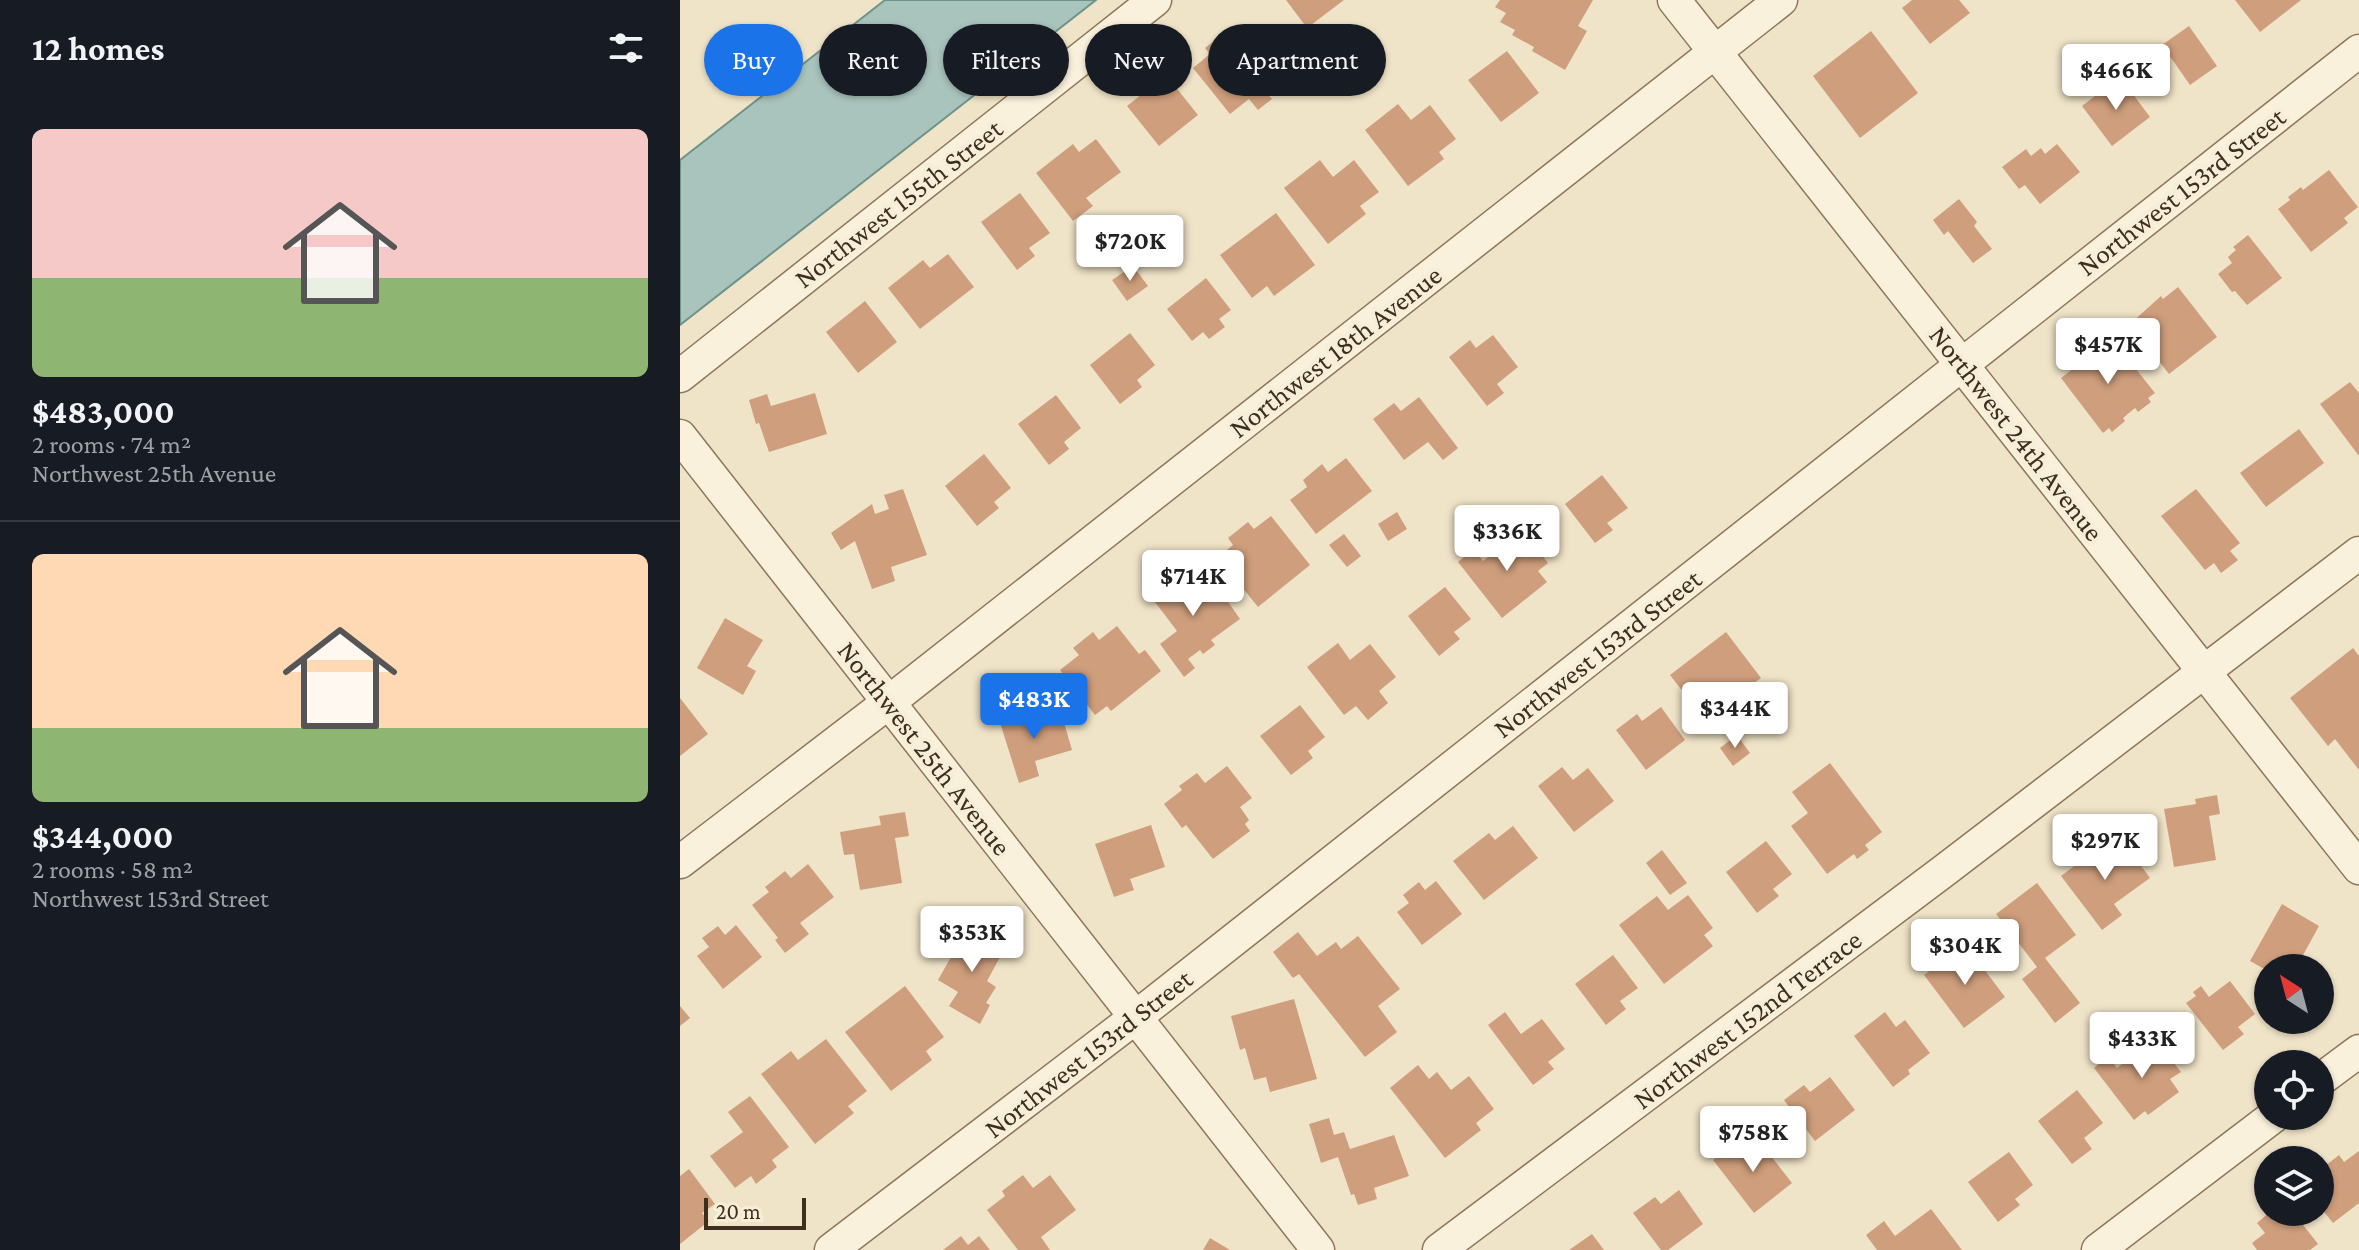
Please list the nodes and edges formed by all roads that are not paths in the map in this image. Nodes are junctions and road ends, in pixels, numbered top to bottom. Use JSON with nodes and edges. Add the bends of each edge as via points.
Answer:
{"nodes":[{"id":1,"x":1155,"y":0,"type":"edge"},
{"id":2,"x":1674,"y":0,"type":"edge"},
{"id":3,"x":1781,"y":0,"type":"edge"},
{"id":4,"x":2359,"y":51,"type":"edge"},
{"id":5,"x":1714,"y":52,"type":"junction"},
{"id":6,"x":1963,"y":363,"type":"junction"},
{"id":7,"x":680,"y":376,"type":"edge"},
{"id":8,"x":680,"y":436,"type":"edge"},
{"id":9,"x":2359,"y":553,"type":"edge"},
{"id":10,"x":2202,"y":670,"type":"junction"},
{"id":11,"x":889,"y":702,"type":"junction"},
{"id":12,"x":680,"y":862,"type":"edge"},
{"id":13,"x":2359,"y":868,"type":"edge"},
{"id":14,"x":1136,"y":1017,"type":"junction"},
{"id":15,"x":2359,"y":1051,"type":"edge"},
{"id":16,"x":2334,"y":1070,"type":"edge"},
{"id":17,"x":2256,"y":1130,"type":"edge"},
{"id":18,"x":831,"y":1250,"type":"edge"},
{"id":19,"x":1318,"y":1250,"type":"edge"},
{"id":20,"x":1439,"y":1250,"type":"edge"},
{"id":21,"x":2098,"y":1250,"type":"edge"}],
"edges":[{"from":1,"to":7,"type":"street","name":"Northwest 155th Street"},
{"from":2,"to":5,"type":"street","name":"Northwest 24th Avenue"},
{"from":3,"to":5,"type":"street","name":"Northwest 18th Avenue"},
{"from":4,"to":6,"type":"street","name":"Northwest 153rd Street"},
{"from":5,"to":6,"type":"street","name":"Northwest 24th Avenue"},
{"from":5,"to":11,"type":"street","name":"Northwest 18th Avenue"},
{"from":6,"to":10,"type":"street","name":"Northwest 24th Avenue"},
{"from":6,"to":14,"type":"street","name":"Northwest 153rd Street"},
{"from":8,"to":11,"type":"street","name":"Northwest 25th Avenue"},
{"from":9,"to":10,"type":"street","name":"Northwest 152nd Terrace"},
{"from":10,"to":13,"type":"street","name":"Northwest 24th Avenue"},
{"from":10,"to":20,"type":"street","name":"Northwest 152nd Terrace"},
{"from":11,"to":12,"type":"street","name":"Northwest 18th Avenue"},
{"from":11,"to":14,"type":"street","name":"Northwest 25th Avenue"},
{"from":14,"to":18,"type":"street","name":"Northwest 153rd Street"},
{"from":14,"to":19,"type":"street","name":"Northwest 25th Avenue"},
{"from":15,"to":16,"type":"street"},
{"from":17,"to":21,"type":"street"}]}
